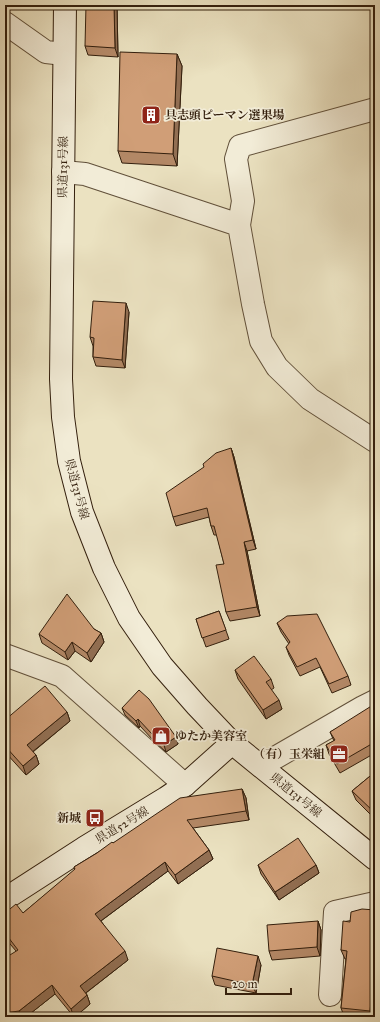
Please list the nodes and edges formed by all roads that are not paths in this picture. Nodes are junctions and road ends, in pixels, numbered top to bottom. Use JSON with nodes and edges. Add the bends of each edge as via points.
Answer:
{"nodes":[{"id":1,"x":65,"y":5,"type":"edge"},
{"id":2,"x":5,"y":23,"type":"edge"},
{"id":3,"x":64,"y":54,"type":"junction"},
{"id":4,"x":375,"y":109,"type":"edge"},
{"id":5,"x":63,"y":172,"type":"junction"},
{"id":6,"x":239,"y":225,"type":"junction"},
{"id":7,"x":375,"y":441,"type":"edge"},
{"id":8,"x":5,"y":655,"type":"edge"},
{"id":9,"x":375,"y":701,"type":"edge"},
{"id":10,"x":232,"y":743,"type":"junction"},
{"id":11,"x":261,"y":766,"type":"junction"},
{"id":12,"x":185,"y":785,"type":"junction"},
{"id":13,"x":375,"y":859,"type":"edge"},
{"id":14,"x":5,"y":899,"type":"edge"},
{"id":15,"x":375,"y":904,"type":"edge"},
{"id":16,"x":330,"y":994,"type":"dead end"}],
"edges":[{"from":1,"to":3,"type":"main road","name":"県道131号線"},
{"from":2,"to":3,"type":"main road","via":[[46,52]]},
{"from":3,"to":5,"type":"main road","name":"県道131号線"},
{"from":4,"to":6,"type":"main road","via":[[240,146],[236,159],[243,202]]},
{"from":5,"to":6,"type":"main road","via":[[86,174]]},
{"from":5,"to":10,"type":"main road","name":"県道131号線","via":[[61,379],[69,461],[82,512],[104,568],[129,618],[162,666]]},
{"from":6,"to":7,"type":"main road","via":[[261,341],[277,367],[310,399]]},
{"from":8,"to":12,"type":"main road","via":[[62,676]]},
{"from":9,"to":11,"type":"main road"},
{"from":10,"to":11,"type":"main road","name":"県道131号線"},
{"from":10,"to":12,"type":"main road","name":"県道52号線"},
{"from":11,"to":13,"type":"main road","name":"県道131号線"},
{"from":12,"to":14,"type":"main road","name":"県道52号線"},
{"from":15,"to":16,"type":"main road","via":[[336,912]]}]}
